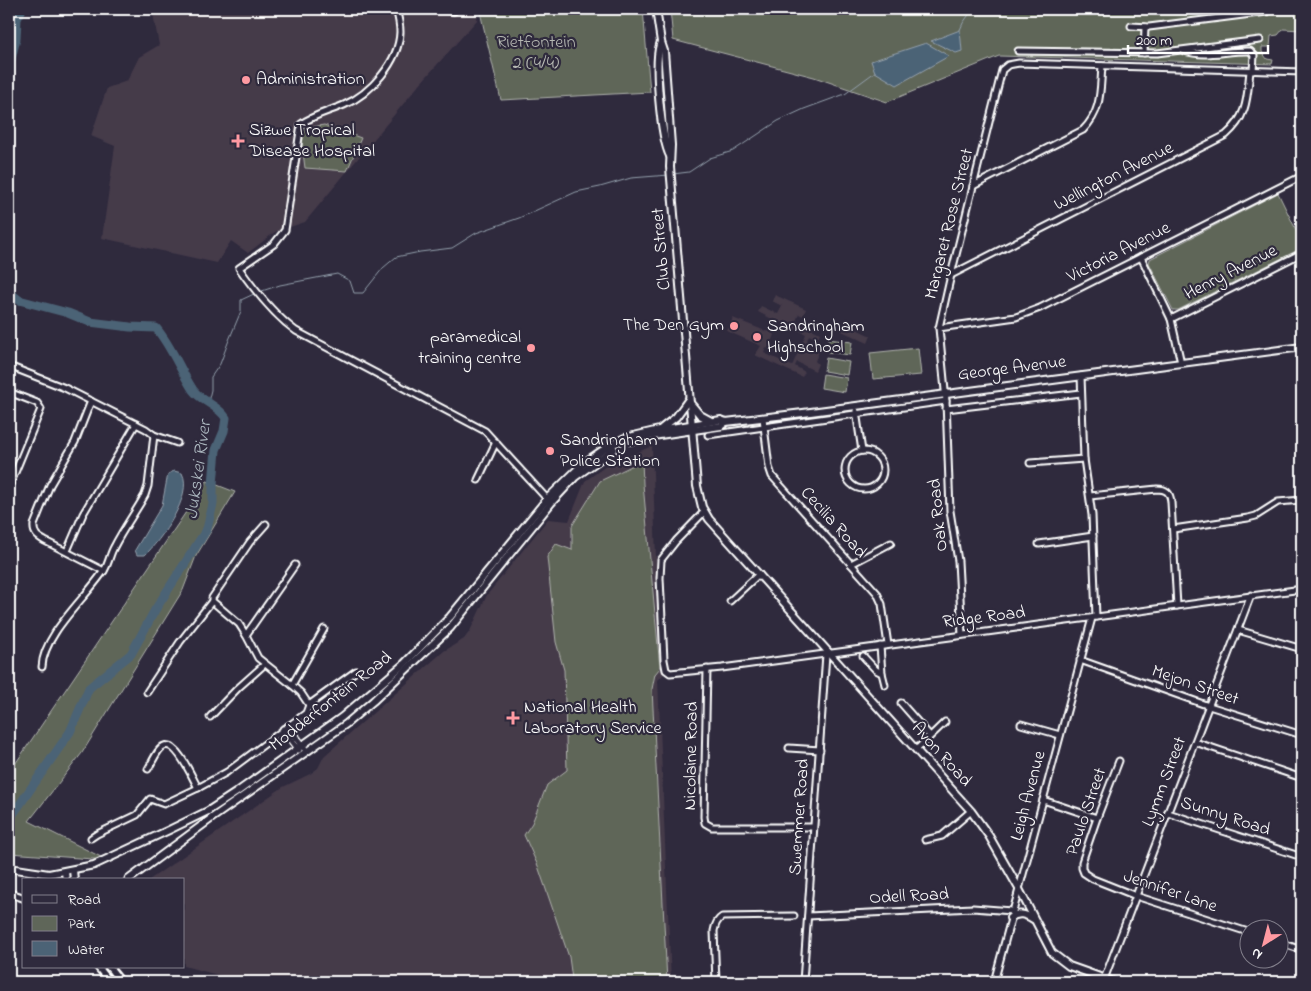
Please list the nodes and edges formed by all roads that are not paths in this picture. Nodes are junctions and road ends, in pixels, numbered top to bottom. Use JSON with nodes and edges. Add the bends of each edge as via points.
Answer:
{"nodes":[{"id":1,"x":396,"y":9,"type":"edge"},
{"id":2,"x":444,"y":9,"type":"edge"},
{"id":3,"x":656,"y":9,"type":"edge"},
{"id":4,"x":454,"y":11,"type":"dead end"},
{"id":5,"x":1267,"y":12,"type":"dead end"},
{"id":6,"x":1131,"y":26,"type":"dead end"},
{"id":7,"x":1145,"y":27,"type":"junction"},
{"id":8,"x":1260,"y":40,"type":"dead end"},
{"id":9,"x":1210,"y":46,"type":"junction"},
{"id":10,"x":1181,"y":50,"type":"junction"},
{"id":11,"x":1018,"y":51,"type":"dead end"},
{"id":12,"x":1144,"y":53,"type":"junction"},
{"id":13,"x":1208,"y":54,"type":"junction"},
{"id":14,"x":1102,"y":66,"type":"junction"},
{"id":15,"x":1252,"y":71,"type":"junction"},
{"id":16,"x":1302,"y":72,"type":"edge"},
{"id":17,"x":1302,"y":176,"type":"edge"},
{"id":18,"x":973,"y":186,"type":"junction"},
{"id":19,"x":1302,"y":253,"type":"edge"},
{"id":20,"x":1141,"y":257,"type":"junction"},
{"id":21,"x":951,"y":275,"type":"junction"},
{"id":22,"x":1171,"y":319,"type":"junction"},
{"id":23,"x":939,"y":328,"type":"junction"},
{"id":24,"x":1302,"y":346,"type":"edge"},
{"id":25,"x":1181,"y":363,"type":"junction"},
{"id":26,"x":9,"y":366,"type":"edge"},
{"id":27,"x":1081,"y":376,"type":"junction"},
{"id":28,"x":9,"y":392,"type":"edge"},
{"id":29,"x":1081,"y":392,"type":"junction"},
{"id":30,"x":945,"y":393,"type":"junction"},
{"id":31,"x":689,"y":400,"type":"junction"},
{"id":32,"x":91,"y":401,"type":"junction"},
{"id":33,"x":946,"y":401,"type":"junction"},
{"id":34,"x":856,"y":406,"type":"junction"},
{"id":35,"x":946,"y":409,"type":"junction"},
{"id":36,"x":857,"y":414,"type":"junction"},
{"id":37,"x":763,"y":418,"type":"junction"},
{"id":38,"x":711,"y":422,"type":"junction"},
{"id":39,"x":726,"y":422,"type":"junction"},
{"id":40,"x":136,"y":424,"type":"junction"},
{"id":41,"x":691,"y":427,"type":"junction"},
{"id":42,"x":764,"y":427,"type":"junction"},
{"id":43,"x":659,"y":430,"type":"junction"},
{"id":44,"x":154,"y":435,"type":"junction"},
{"id":45,"x":708,"y":435,"type":"dead end"},
{"id":46,"x":177,"y":442,"type":"dead end"},
{"id":47,"x":496,"y":442,"type":"junction"},
{"id":48,"x":862,"y":451,"type":"junction"},
{"id":49,"x":1084,"y":459,"type":"junction"},
{"id":50,"x":1030,"y":463,"type":"dead end"},
{"id":51,"x":478,"y":480,"type":"dead end"},
{"id":52,"x":9,"y":487,"type":"edge"},
{"id":53,"x":1090,"y":496,"type":"junction"},
{"id":54,"x":1302,"y":500,"type":"edge"},
{"id":55,"x":549,"y":501,"type":"junction"},
{"id":56,"x":704,"y":512,"type":"junction"},
{"id":57,"x":266,"y":524,"type":"dead end"},
{"id":58,"x":1173,"y":529,"type":"junction"},
{"id":59,"x":1092,"y":536,"type":"junction"},
{"id":60,"x":891,"y":543,"type":"dead end"},
{"id":61,"x":1040,"y":544,"type":"dead end"},
{"id":62,"x":67,"y":551,"type":"junction"},
{"id":63,"x":851,"y":564,"type":"junction"},
{"id":64,"x":295,"y":565,"type":"dead end"},
{"id":65,"x":104,"y":571,"type":"junction"},
{"id":66,"x":758,"y":574,"type":"junction"},
{"id":67,"x":1302,"y":589,"type":"edge"},
{"id":68,"x":1251,"y":595,"type":"junction"},
{"id":69,"x":212,"y":601,"type":"junction"},
{"id":70,"x":730,"y":601,"type":"dead end"},
{"id":71,"x":1177,"y":606,"type":"junction"},
{"id":72,"x":1094,"y":618,"type":"junction"},
{"id":73,"x":324,"y":629,"type":"dead end"},
{"id":74,"x":1238,"y":630,"type":"junction"},
{"id":75,"x":246,"y":635,"type":"junction"},
{"id":76,"x":962,"y":635,"type":"junction"},
{"id":77,"x":888,"y":645,"type":"junction"},
{"id":78,"x":880,"y":646,"type":"junction"},
{"id":79,"x":1302,"y":649,"type":"edge"},
{"id":80,"x":828,"y":653,"type":"junction"},
{"id":81,"x":863,"y":656,"type":"dead end"},
{"id":82,"x":1080,"y":660,"type":"junction"},
{"id":83,"x":265,"y":664,"type":"junction"},
{"id":84,"x":42,"y":667,"type":"dead end"},
{"id":85,"x":707,"y":669,"type":"junction"},
{"id":86,"x":356,"y":671,"type":"dead end"},
{"id":87,"x":882,"y":673,"type":"junction"},
{"id":88,"x":292,"y":685,"type":"junction"},
{"id":89,"x":885,"y":685,"type":"dead end"},
{"id":90,"x":146,"y":692,"type":"dead end"},
{"id":91,"x":901,"y":703,"type":"dead end"},
{"id":92,"x":309,"y":705,"type":"junction"},
{"id":93,"x":1209,"y":706,"type":"junction"},
{"id":94,"x":210,"y":717,"type":"dead end"},
{"id":95,"x":945,"y":722,"type":"dead end"},
{"id":96,"x":1021,"y":724,"type":"dead end"},
{"id":97,"x":285,"y":728,"type":"junction"},
{"id":98,"x":1060,"y":735,"type":"junction"},
{"id":99,"x":1302,"y":735,"type":"edge"},
{"id":100,"x":930,"y":736,"type":"junction"},
{"id":101,"x":1195,"y":742,"type":"junction"},
{"id":102,"x":789,"y":748,"type":"dead end"},
{"id":103,"x":302,"y":750,"type":"junction"},
{"id":104,"x":820,"y":750,"type":"junction"},
{"id":105,"x":916,"y":750,"type":"junction"},
{"id":106,"x":1119,"y":761,"type":"dead end"},
{"id":107,"x":148,"y":769,"type":"dead end"},
{"id":108,"x":1302,"y":778,"type":"edge"},
{"id":109,"x":198,"y":788,"type":"junction"},
{"id":110,"x":1042,"y":800,"type":"junction"},
{"id":111,"x":971,"y":811,"type":"junction"},
{"id":112,"x":1168,"y":813,"type":"junction"},
{"id":113,"x":1097,"y":818,"type":"junction"},
{"id":114,"x":813,"y":827,"type":"junction"},
{"id":115,"x":91,"y":838,"type":"dead end"},
{"id":116,"x":925,"y":840,"type":"dead end"},
{"id":117,"x":1302,"y":857,"type":"edge"},
{"id":118,"x":9,"y":868,"type":"edge"},
{"id":119,"x":73,"y":870,"type":"junction"},
{"id":120,"x":65,"y":872,"type":"junction"},
{"id":121,"x":1084,"y":873,"type":"joint"},
{"id":122,"x":66,"y":878,"type":"edge"},
{"id":123,"x":74,"y":878,"type":"edge"},
{"id":124,"x":131,"y":878,"type":"edge"},
{"id":125,"x":1018,"y":887,"type":"junction"},
{"id":126,"x":9,"y":893,"type":"edge"},
{"id":127,"x":1136,"y":896,"type":"junction"},
{"id":128,"x":22,"y":897,"type":"edge"},
{"id":129,"x":1011,"y":915,"type":"junction"},
{"id":130,"x":794,"y":916,"type":"dead end"},
{"id":131,"x":808,"y":916,"type":"junction"},
{"id":132,"x":1034,"y":920,"type":"junction"},
{"id":133,"x":1238,"y":929,"type":"edge"},
{"id":134,"x":1288,"y":945,"type":"edge"},
{"id":135,"x":1302,"y":950,"type":"edge"},
{"id":136,"x":99,"y":968,"type":"edge"},
{"id":137,"x":110,"y":968,"type":"edge"},
{"id":138,"x":1103,"y":981,"type":"edge"},
{"id":139,"x":110,"y":982,"type":"edge"},
{"id":140,"x":121,"y":982,"type":"edge"},
{"id":141,"x":716,"y":982,"type":"edge"},
{"id":142,"x":804,"y":982,"type":"edge"},
{"id":143,"x":994,"y":982,"type":"edge"},
{"id":144,"x":1114,"y":982,"type":"edge"}],
"edges":[{"from":1,"to":47,"type":"street","via":[[400,31],[389,65],[355,100],[302,124],[286,226],[274,244],[239,268],[288,326],[477,426]]},
{"from":2,"to":4,"type":"street"},
{"from":3,"to":31,"type":"main road","name":"Club Street","via":[[660,97],[670,156]]},
{"from":5,"to":7,"type":"street"},
{"from":6,"to":7,"type":"street"},
{"from":7,"to":12,"type":"street"},
{"from":8,"to":9,"type":"street"},
{"from":9,"to":10,"type":"street"},
{"from":9,"to":13,"type":"street"},
{"from":10,"to":12,"type":"street"},
{"from":10,"to":13,"type":"street"},
{"from":11,"to":12,"type":"street"},
{"from":13,"to":15,"type":"street","via":[[1250,51],[1254,55]]},
{"from":14,"to":15,"type":"street"},
{"from":14,"to":18,"type":"street","via":[[1099,106],[1083,130]]},
{"from":14,"to":18,"type":"street","name":"Margaret Rose Street","via":[[1019,63],[1002,70]]},
{"from":15,"to":16,"type":"street"},
{"from":15,"to":21,"type":"street","name":"Wellington Avenue","via":[[1246,106],[1241,118],[1226,135]]},
{"from":17,"to":20,"type":"street","name":"Victoria Avenue"},
{"from":18,"to":21,"type":"street","name":"Margaret Rose Street"},
{"from":19,"to":22,"type":"street","name":"Henry Avenue"},
{"from":20,"to":22,"type":"street"},
{"from":20,"to":23,"type":"street","name":"Victoria Avenue","via":[[1024,314]]},
{"from":21,"to":23,"type":"street","name":"Margaret Rose Street"},
{"from":22,"to":25,"type":"street"},
{"from":23,"to":30,"type":"street","name":"Margaret Rose Street"},
{"from":24,"to":25,"type":"main road","name":"George Avenue"},
{"from":25,"to":27,"type":"main road","name":"George Avenue"},
{"from":26,"to":32,"type":"street"},
{"from":27,"to":29,"type":"street","name":"Leigh Avenue"},
{"from":27,"to":30,"type":"main road","name":"George Avenue"},
{"from":28,"to":52,"type":"street","via":[[37,403],[41,409]]},
{"from":29,"to":35,"type":"street","name":"George Avenue"},
{"from":29,"to":49,"type":"street","name":"Leigh Avenue"},
{"from":30,"to":33,"type":"street","name":"Oak Road"},
{"from":30,"to":34,"type":"main road","name":"George Avenue"},
{"from":31,"to":38,"type":"main road","via":[[700,415]]},
{"from":31,"to":41,"type":"main road","name":"Club Street"},
{"from":31,"to":43,"type":"main road","via":[[676,418]]},
{"from":32,"to":40,"type":"street"},
{"from":32,"to":62,"type":"street","via":[[75,442],[48,490],[34,528],[39,538]]},
{"from":33,"to":35,"type":"street","name":"Oak Road"},
{"from":33,"to":36,"type":"street","name":"George Avenue"},
{"from":34,"to":36,"type":"street"},
{"from":34,"to":37,"type":"main road","name":"George Avenue"},
{"from":35,"to":76,"type":"street","name":"Oak Road","via":[[950,511],[958,561]]},
{"from":36,"to":42,"type":"street","name":"George Avenue"},
{"from":36,"to":48,"type":"street"},
{"from":37,"to":39,"type":"main road","name":"George Avenue"},
{"from":37,"to":42,"type":"street","name":"Cecilia Road"},
{"from":38,"to":39,"type":"main road","name":"George Avenue"},
{"from":38,"to":41,"type":"main road","name":"George Avenue"},
{"from":39,"to":41,"type":"main road","name":"George Avenue","via":[[721,426]]},
{"from":40,"to":44,"type":"street"},
{"from":40,"to":62,"type":"street","via":[[83,514]]},
{"from":41,"to":43,"type":"main road","name":"Modderfontein Road"},
{"from":41,"to":55,"type":"main road","name":"Modderfontein Road","via":[[627,442],[608,451]]},
{"from":41,"to":56,"type":"main road","via":[[697,486]]},
{"from":42,"to":45,"type":"street","name":"George Avenue"},
{"from":42,"to":63,"type":"street","name":"Cecilia Road","via":[[772,476]]},
{"from":43,"to":55,"type":"main road","name":"Modderfontein Road","via":[[625,438],[606,448],[578,468]]},
{"from":44,"to":46,"type":"street"},
{"from":44,"to":65,"type":"street","via":[[146,491],[114,546]]},
{"from":47,"to":51,"type":"street"},
{"from":47,"to":55,"type":"street"},
{"from":48,"to":48,"type":"street","via":[[878,458],[883,470],[875,486],[863,489],[851,485],[845,468],[850,456]]},
{"from":49,"to":50,"type":"street"},
{"from":49,"to":53,"type":"street","name":"Leigh Avenue"},
{"from":53,"to":58,"type":"street","via":[[1164,489],[1171,498]]},
{"from":53,"to":59,"type":"street","name":"Leigh Avenue"},
{"from":54,"to":58,"type":"street","via":[[1278,502],[1248,518]]},
{"from":55,"to":103,"type":"main road","name":"Modderfontein Road","via":[[431,638]]},
{"from":56,"to":66,"type":"main road"},
{"from":56,"to":85,"type":"street","name":"Ridge Road","via":[[661,560],[660,578],[666,670],[674,673]]},
{"from":57,"to":69,"type":"street","via":[[244,551]]},
{"from":58,"to":71,"type":"street"},
{"from":59,"to":61,"type":"street"},
{"from":59,"to":72,"type":"street","name":"Leigh Avenue"},
{"from":60,"to":63,"type":"street"},
{"from":62,"to":65,"type":"street"},
{"from":63,"to":77,"type":"street","name":"Cecilia Road","via":[[880,598]]},
{"from":64,"to":75,"type":"street"},
{"from":65,"to":84,"type":"street","via":[[60,627],[42,657]]},
{"from":66,"to":70,"type":"street"},
{"from":66,"to":80,"type":"main road"},
{"from":67,"to":68,"type":"street","name":"Ridge Road"},
{"from":68,"to":71,"type":"street","name":"Ridge Road"},
{"from":68,"to":74,"type":"street","name":"Lymm Street"},
{"from":69,"to":75,"type":"street","via":[[236,621]]},
{"from":69,"to":90,"type":"street"},
{"from":71,"to":72,"type":"street","name":"Ridge Road"},
{"from":72,"to":76,"type":"street","name":"Ridge Road"},
{"from":72,"to":82,"type":"street","name":"Leigh Avenue"},
{"from":73,"to":88,"type":"street"},
{"from":74,"to":79,"type":"street"},
{"from":74,"to":93,"type":"street","name":"Lymm Street"},
{"from":75,"to":83,"type":"street","via":[[256,656]]},
{"from":76,"to":77,"type":"street","name":"Ridge Road"},
{"from":77,"to":78,"type":"street","name":"Ridge Road"},
{"from":78,"to":80,"type":"street","name":"Ridge Road"},
{"from":78,"to":87,"type":"street"},
{"from":80,"to":85,"type":"street","name":"Ridge Road"},
{"from":80,"to":104,"type":"street","name":"Swemmer Road"},
{"from":80,"to":105,"type":"main road","name":"Avon Road"},
{"from":81,"to":87,"type":"street"},
{"from":82,"to":93,"type":"street","name":"Mejon Street"},
{"from":82,"to":98,"type":"street","name":"Leigh Avenue"},
{"from":83,"to":88,"type":"street"},
{"from":83,"to":94,"type":"street"},
{"from":85,"to":114,"type":"street","name":"Nicolaine Road","via":[[705,823],[712,827]]},
{"from":86,"to":92,"type":"street"},
{"from":87,"to":89,"type":"street"},
{"from":88,"to":92,"type":"street"},
{"from":91,"to":100,"type":"street"},
{"from":92,"to":97,"type":"street","via":[[306,713]]},
{"from":93,"to":99,"type":"street","name":"Mejon Street"},
{"from":93,"to":101,"type":"street","name":"Lymm Street"},
{"from":95,"to":100,"type":"street"},
{"from":96,"to":98,"type":"street"},
{"from":97,"to":103,"type":"street"},
{"from":97,"to":109,"type":"street","via":[[235,766]]},
{"from":98,"to":110,"type":"street","name":"Leigh Avenue"},
{"from":100,"to":105,"type":"street"},
{"from":101,"to":108,"type":"street"},
{"from":101,"to":112,"type":"street","name":"Lymm Street"},
{"from":102,"to":104,"type":"street"},
{"from":103,"to":119,"type":"main road","name":"Modderfontein Road","via":[[208,811],[101,862]]},
{"from":103,"to":124,"type":"main road","name":"Modderfontein Road"},
{"from":104,"to":114,"type":"street","name":"Swemmer Road"},
{"from":105,"to":111,"type":"main road","name":"Avon Road"},
{"from":106,"to":113,"type":"street","name":"Paulo Street"},
{"from":107,"to":109,"type":"street","via":[[161,749],[170,746],[184,762]]},
{"from":109,"to":115,"type":"street","via":[[164,804],[150,799],[137,815]]},
{"from":110,"to":113,"type":"street"},
{"from":110,"to":125,"type":"street","name":"Leigh Avenue"},
{"from":111,"to":116,"type":"street","via":[[942,836]]},
{"from":111,"to":125,"type":"main road","name":"Avon Road"},
{"from":112,"to":117,"type":"street","name":"Sunny Road"},
{"from":112,"to":127,"type":"street","name":"Lymm Street"},
{"from":113,"to":121,"type":"street","name":"Paulo Street","via":[[1082,862]]},
{"from":114,"to":131,"type":"street","name":"Swemmer Road"},
{"from":118,"to":120,"type":"main road","name":"Modderfontein Road","via":[[49,874]]},
{"from":119,"to":120,"type":"main road","name":"Modderfontein Road"},
{"from":119,"to":123,"type":"main road"},
{"from":120,"to":122,"type":"main road"},
{"from":121,"to":127,"type":"street","name":"Jennifer Lane"},
{"from":125,"to":129,"type":"street","name":"Leigh Avenue"},
{"from":125,"to":132,"type":"main road","name":"Avon Road"},
{"from":126,"to":128,"type":"main road"},
{"from":127,"to":133,"type":"street","name":"Jennifer Lane"},
{"from":127,"to":138,"type":"street","name":"Lymm Street"},
{"from":129,"to":131,"type":"street","name":"Odell Road","via":[[973,908]]},
{"from":129,"to":132,"type":"main road","via":[[1022,914]]},
{"from":129,"to":143,"type":"street","name":"Leigh Avenue"},
{"from":130,"to":141,"type":"street","via":[[722,917],[716,922]]},
{"from":131,"to":142,"type":"street","name":"Swemmer Road"},
{"from":132,"to":138,"type":"main road","name":"Avon Road","via":[[1058,959]]},
{"from":134,"to":135,"type":"street"},
{"from":136,"to":139,"type":"main road"},
{"from":137,"to":140,"type":"main road"},
{"from":138,"to":144,"type":"main road","name":"Avon Road"}]}
